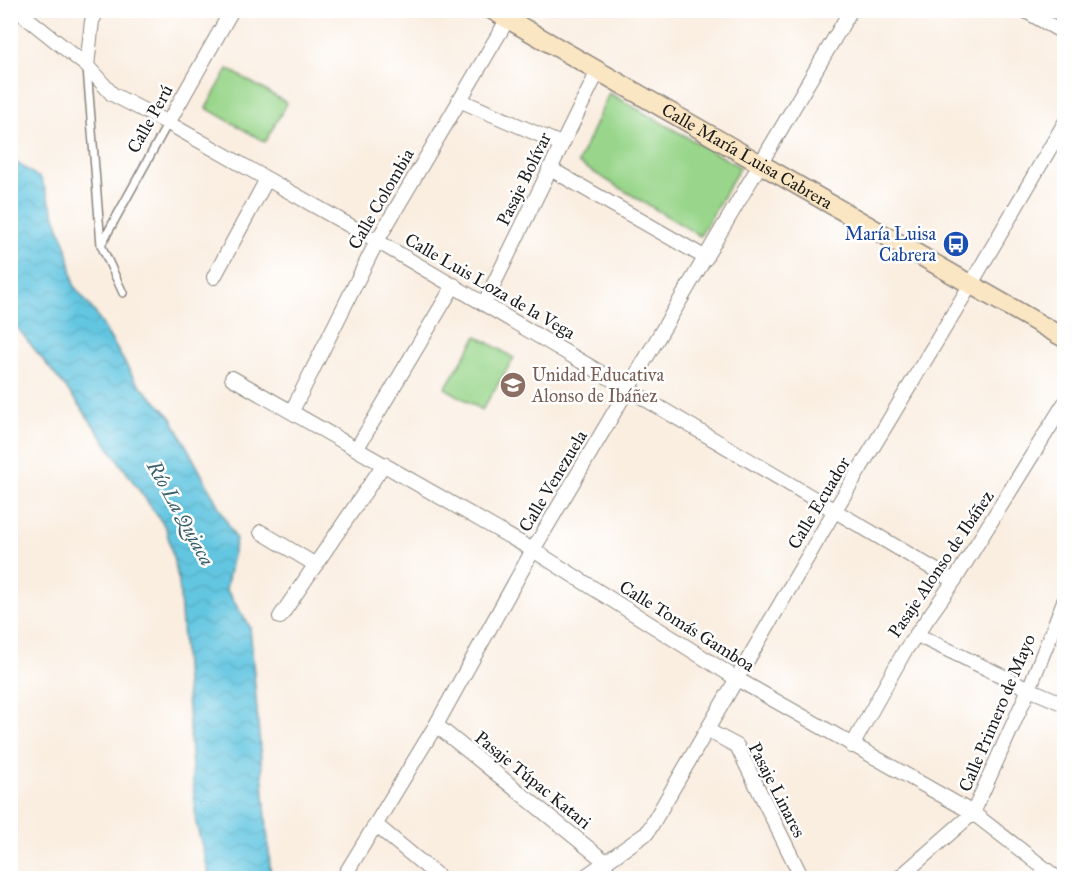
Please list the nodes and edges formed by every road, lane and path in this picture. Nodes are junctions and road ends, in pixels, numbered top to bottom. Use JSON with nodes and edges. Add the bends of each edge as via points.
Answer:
{"nodes":[{"id":1,"x":17,"y":10,"type":"edge"},
{"id":2,"x":98,"y":10,"type":"edge"},
{"id":3,"x":232,"y":10,"type":"edge"},
{"id":4,"x":851,"y":10,"type":"edge"},
{"id":5,"x":1024,"y":10,"type":"edge"},
{"id":6,"x":504,"y":13,"type":"edge"},
{"id":7,"x":1065,"y":33,"type":"edge"},
{"id":8,"x":87,"y":66,"type":"junction"},
{"id":9,"x":598,"y":71,"type":"junction"},
{"id":10,"x":459,"y":100,"type":"junction"},
{"id":11,"x":168,"y":123,"type":"junction"},
{"id":12,"x":1065,"y":124,"type":"edge"},
{"id":13,"x":561,"y":144,"type":"junction"},
{"id":14,"x":760,"y":166,"type":"junction"},
{"id":15,"x":549,"y":168,"type":"junction"},
{"id":16,"x":267,"y":178,"type":"junction"},
{"id":17,"x":377,"y":241,"type":"junction"},
{"id":18,"x":101,"y":245,"type":"junction"},
{"id":19,"x":706,"y":258,"type":"junction"},
{"id":20,"x":214,"y":277,"type":"dead end"},
{"id":21,"x":971,"y":284,"type":"junction"},
{"id":22,"x":454,"y":285,"type":"junction"},
{"id":23,"x":123,"y":293,"type":"dead end"},
{"id":24,"x":484,"y":304,"type":"junction"},
{"id":25,"x":1065,"y":338,"type":"edge"},
{"id":26,"x":232,"y":378,"type":"dead end"},
{"id":27,"x":629,"y":388,"type":"junction"},
{"id":28,"x":1065,"y":404,"type":"edge"},
{"id":29,"x":292,"y":411,"type":"junction"},
{"id":30,"x":357,"y":448,"type":"junction"},
{"id":31,"x":384,"y":464,"type":"junction"},
{"id":32,"x":835,"y":510,"type":"junction"},
{"id":33,"x":261,"y":532,"type":"dead end"},
{"id":34,"x":533,"y":550,"type":"junction"},
{"id":35,"x":316,"y":565,"type":"junction"},
{"id":36,"x":954,"y":581,"type":"junction"},
{"id":37,"x":1065,"y":601,"type":"edge"},
{"id":38,"x":280,"y":617,"type":"dead end"},
{"id":39,"x":916,"y":635,"type":"junction"},
{"id":40,"x":737,"y":679,"type":"junction"},
{"id":41,"x":1029,"y":689,"type":"junction"},
{"id":42,"x":1065,"y":704,"type":"edge"},
{"id":43,"x":436,"y":725,"type":"junction"},
{"id":44,"x":707,"y":730,"type":"junction"},
{"id":45,"x":852,"y":746,"type":"junction"},
{"id":46,"x":974,"y":813,"type":"junction"},
{"id":47,"x":376,"y":825,"type":"junction"},
{"id":48,"x":607,"y":863,"type":"junction"},
{"id":49,"x":343,"y":879,"type":"edge"},
{"id":50,"x":440,"y":879,"type":"edge"},
{"id":51,"x":583,"y":879,"type":"edge"},
{"id":52,"x":802,"y":879,"type":"edge"},
{"id":53,"x":899,"y":879,"type":"edge"},
{"id":54,"x":1057,"y":879,"type":"edge"}],
"edges":[{"from":1,"to":8,"type":"street","name":"Calle Luis Loza de la Vega"},
{"from":2,"to":8,"type":"street","via":[[92,21]]},
{"from":3,"to":11,"type":"street","name":"Calle Perú"},
{"from":4,"to":14,"type":"street","name":"Calle Venezuela"},
{"from":5,"to":7,"type":"street"},
{"from":6,"to":9,"type":"street","name":"Calle María Luisa Cabrera"},
{"from":6,"to":10,"type":"street","name":"Calle Colombia"},
{"from":8,"to":11,"type":"street","name":"Calle Luis Loza de la Vega","via":[[111,94]]},
{"from":8,"to":18,"type":"lane"},
{"from":9,"to":13,"type":"street","name":"Pasaje Bolívar"},
{"from":9,"to":14,"type":"street","name":"Calle María Luisa Cabrera"},
{"from":10,"to":13,"type":"street"},
{"from":10,"to":17,"type":"street","name":"Calle Colombia"},
{"from":11,"to":16,"type":"street","name":"Calle Luis Loza de la Vega"},
{"from":11,"to":18,"type":"lane","name":"Calle Perú"},
{"from":12,"to":21,"type":"street","name":"Calle Ecuador"},
{"from":13,"to":15,"type":"street","name":"Pasaje Bolívar"},
{"from":14,"to":19,"type":"street","name":"Calle Venezuela"},
{"from":14,"to":21,"type":"street","name":"Calle María Luisa Cabrera"},
{"from":15,"to":19,"type":"street"},
{"from":15,"to":24,"type":"street","name":"Pasaje Bolívar"},
{"from":16,"to":17,"type":"street","name":"Calle Luis Loza de la Vega"},
{"from":16,"to":20,"type":"street"},
{"from":17,"to":22,"type":"street","name":"Calle Luis Loza de la Vega"},
{"from":17,"to":29,"type":"street","name":"Calle Colombia"},
{"from":18,"to":23,"type":"lane"},
{"from":19,"to":27,"type":"street","name":"Calle Venezuela"},
{"from":21,"to":25,"type":"street","name":"Calle María Luisa Cabrera"},
{"from":21,"to":32,"type":"street","name":"Calle Ecuador"},
{"from":22,"to":24,"type":"street","name":"Calle Luis Loza de la Vega"},
{"from":22,"to":30,"type":"street"},
{"from":24,"to":27,"type":"street","name":"Calle Luis Loza de la Vega"},
{"from":26,"to":29,"type":"street","name":"Calle Tomás Gamboa"},
{"from":27,"to":32,"type":"street","name":"Calle Luis Loza de la Vega"},
{"from":27,"to":34,"type":"street","name":"Calle Venezuela"},
{"from":28,"to":36,"type":"street","name":"Pasaje Alonso de Ibáñez"},
{"from":29,"to":30,"type":"street","name":"Calle Tomás Gamboa"},
{"from":30,"to":31,"type":"street","name":"Calle Tomás Gamboa"},
{"from":31,"to":34,"type":"street","name":"Calle Tomás Gamboa"},
{"from":31,"to":35,"type":"street"},
{"from":32,"to":36,"type":"street","name":"Calle Luis Loza de la Vega"},
{"from":32,"to":40,"type":"street","name":"Calle Ecuador"},
{"from":33,"to":35,"type":"street"},
{"from":34,"to":40,"type":"street","name":"Calle Tomás Gamboa"},
{"from":34,"to":43,"type":"street","name":"Calle Venezuela"},
{"from":35,"to":38,"type":"street"},
{"from":36,"to":39,"type":"street","name":"Pasaje Alonso de Ibáñez"},
{"from":37,"to":41,"type":"street","name":"Calle Primero de Mayo"},
{"from":39,"to":41,"type":"street"},
{"from":39,"to":45,"type":"street","name":"Pasaje Alonso de Ibáñez"},
{"from":40,"to":44,"type":"street","name":"Calle Ecuador"},
{"from":40,"to":45,"type":"street","name":"Calle Tomás Gamboa"},
{"from":41,"to":42,"type":"street"},
{"from":41,"to":46,"type":"street","name":"Calle Primero de Mayo"},
{"from":43,"to":47,"type":"street","name":"Calle Venezuela"},
{"from":43,"to":48,"type":"street","name":"Pasaje Túpac Katari"},
{"from":44,"to":48,"type":"street","name":"Calle Ecuador","via":[[647,833]]},
{"from":44,"to":52,"type":"street","name":"Pasaje Linares","via":[[737,746]]},
{"from":45,"to":46,"type":"street","name":"Calle Tomás Gamboa"},
{"from":46,"to":53,"type":"street","name":"Calle Primero de Mayo"},
{"from":46,"to":54,"type":"street","name":"Calle Tomás Gamboa"},
{"from":47,"to":49,"type":"street","name":"Calle Venezuela"},
{"from":47,"to":50,"type":"street"},
{"from":48,"to":51,"type":"street","name":"Calle Ecuador"}]}
